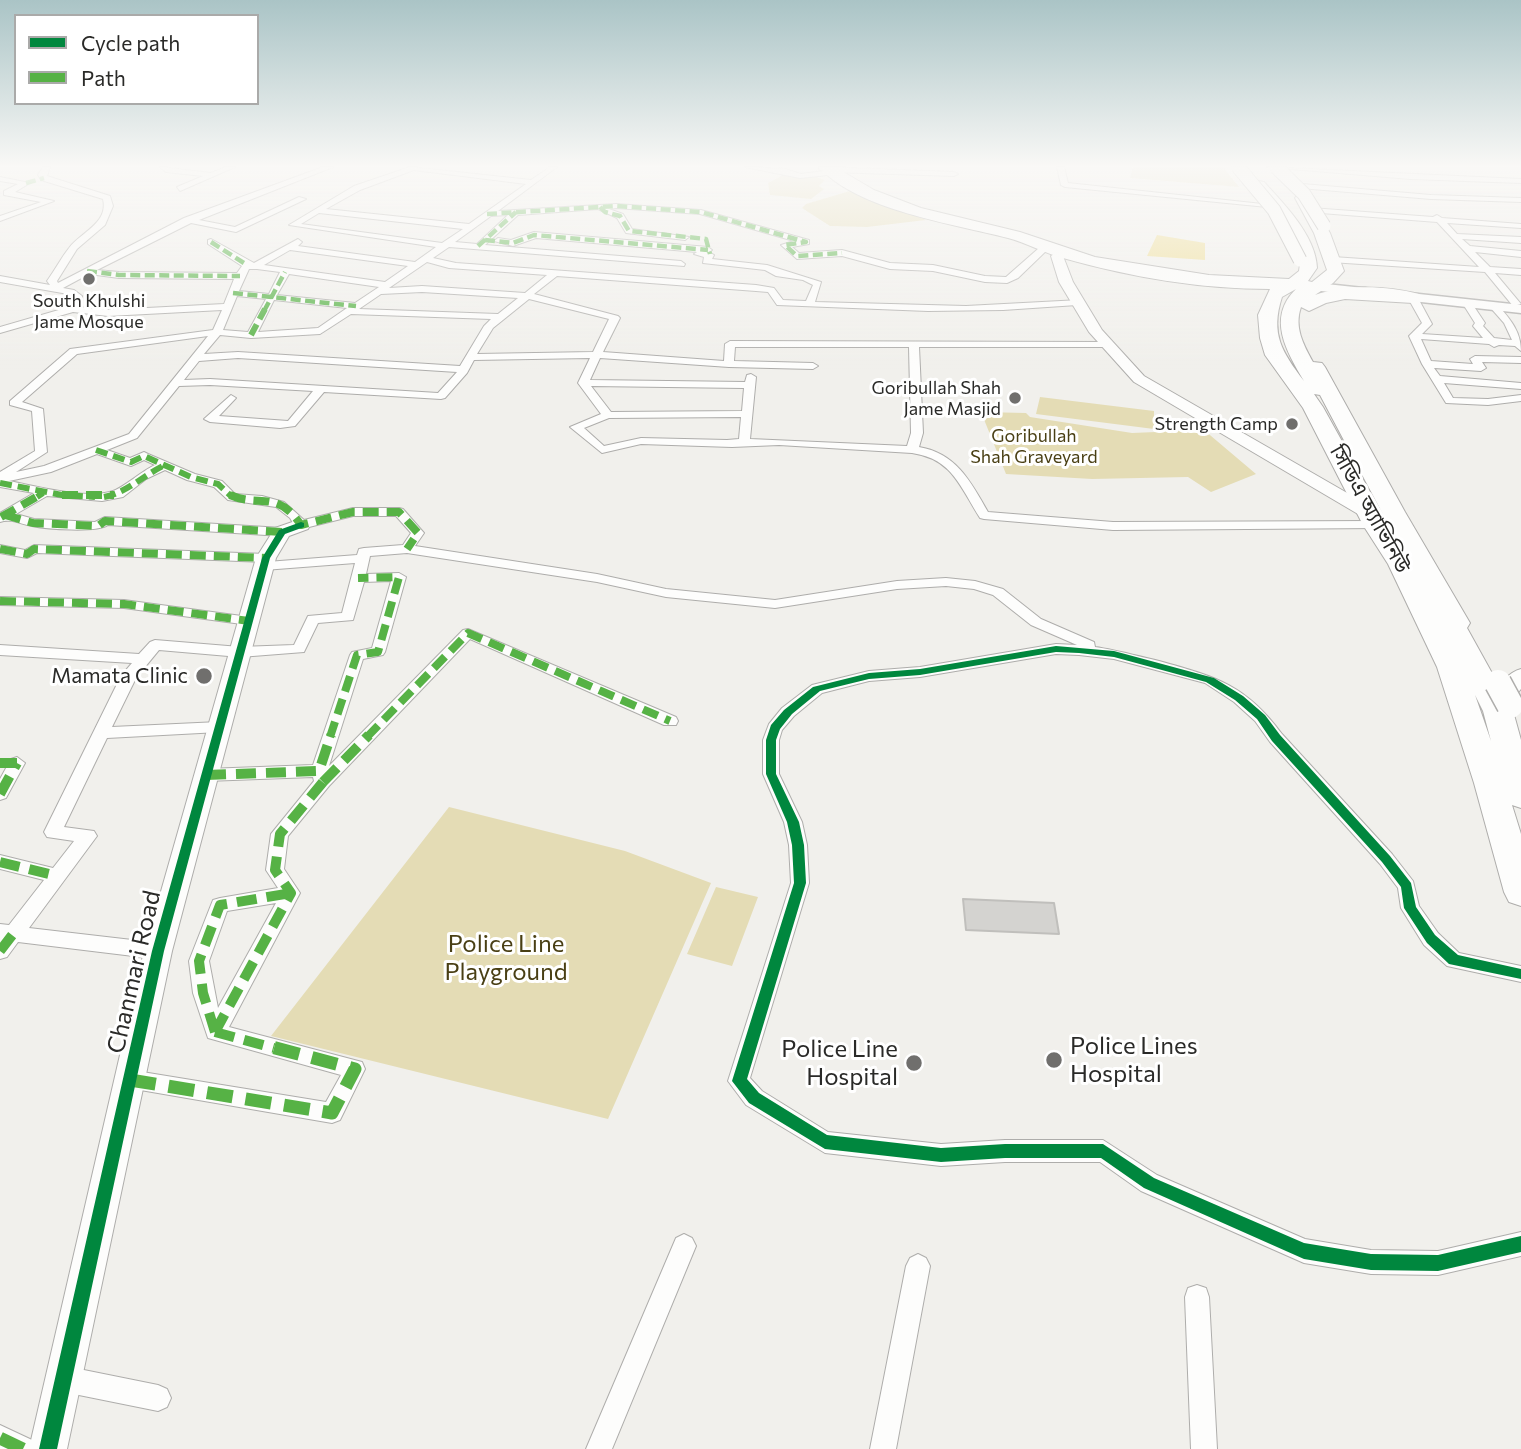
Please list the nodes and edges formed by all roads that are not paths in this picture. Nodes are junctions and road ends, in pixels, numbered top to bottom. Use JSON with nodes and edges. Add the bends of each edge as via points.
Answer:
{"nodes":[{"id":1,"x":88,"y":235,"type":"edge"},
{"id":2,"x":158,"y":235,"type":"edge"},
{"id":3,"x":313,"y":235,"type":"edge"},
{"id":4,"x":360,"y":235,"type":"edge"},
{"id":5,"x":460,"y":235,"type":"edge"},
{"id":6,"x":491,"y":235,"type":"edge"},
{"id":7,"x":533,"y":235,"type":"edge"},
{"id":8,"x":540,"y":235,"type":"edge"},
{"id":9,"x":663,"y":235,"type":"edge"},
{"id":10,"x":780,"y":235,"type":"edge"},
{"id":11,"x":994,"y":235,"type":"edge"},
{"id":12,"x":1011,"y":235,"type":"edge"},
{"id":13,"x":1290,"y":235,"type":"edge"},
{"id":14,"x":1294,"y":235,"type":"edge"},
{"id":15,"x":1305,"y":235,"type":"edge"},
{"id":16,"x":1314,"y":235,"type":"edge"},
{"id":17,"x":1326,"y":235,"type":"edge"},
{"id":18,"x":1456,"y":236,"type":"joint"},
{"id":19,"x":1521,"y":240,"type":"edge"},
{"id":20,"x":211,"y":242,"type":"dead end"},
{"id":21,"x":482,"y":243,"type":"junction"},
{"id":22,"x":446,"y":245,"type":"junction"},
{"id":23,"x":289,"y":247,"type":"junction"},
{"id":24,"x":1469,"y":249,"type":"junction"},
{"id":25,"x":709,"y":252,"type":"junction"},
{"id":26,"x":1050,"y":253,"type":"junction"},
{"id":27,"x":1521,"y":254,"type":"edge"},
{"id":28,"x":421,"y":262,"type":"junction"},
{"id":29,"x":681,"y":264,"type":"junction"},
{"id":30,"x":1335,"y":265,"type":"junction"},
{"id":31,"x":249,"y":267,"type":"junction"},
{"id":32,"x":1487,"y":269,"type":"junction"},
{"id":33,"x":87,"y":271,"type":"junction"},
{"id":34,"x":285,"y":272,"type":"junction"},
{"id":35,"x":1521,"y":272,"type":"edge"},
{"id":36,"x":554,"y":274,"type":"junction"},
{"id":37,"x":240,"y":276,"type":"junction"},
{"id":38,"x":1303,"y":276,"type":"junction"},
{"id":39,"x":0,"y":279,"type":"edge"},
{"id":40,"x":26,"y":282,"type":"junction"},
{"id":41,"x":667,"y":284,"type":"junction"},
{"id":42,"x":387,"y":285,"type":"junction"},
{"id":43,"x":56,"y":288,"type":"junction"},
{"id":44,"x":0,"y":291,"type":"edge"},
{"id":45,"x":377,"y":292,"type":"junction"},
{"id":46,"x":233,"y":293,"type":"junction"},
{"id":47,"x":271,"y":296,"type":"junction"},
{"id":48,"x":528,"y":296,"type":"junction"},
{"id":49,"x":1413,"y":298,"type":"junction"},
{"id":50,"x":1077,"y":302,"type":"junction"},
{"id":51,"x":808,"y":304,"type":"junction"},
{"id":52,"x":1271,"y":304,"type":"junction"},
{"id":53,"x":1468,"y":304,"type":"junction"},
{"id":54,"x":1494,"y":306,"type":"junction"},
{"id":55,"x":1519,"y":306,"type":"edge"},
{"id":56,"x":352,"y":308,"type":"junction"},
{"id":57,"x":73,"y":309,"type":"junction"},
{"id":58,"x":227,"y":309,"type":"junction"},
{"id":59,"x":502,"y":317,"type":"junction"},
{"id":60,"x":0,"y":330,"type":"edge"},
{"id":61,"x":217,"y":332,"type":"junction"},
{"id":62,"x":1295,"y":332,"type":"junction"},
{"id":63,"x":251,"y":335,"type":"junction"},
{"id":64,"x":1414,"y":336,"type":"junction"},
{"id":65,"x":1492,"y":342,"type":"junction"},
{"id":66,"x":1104,"y":344,"type":"junction"},
{"id":67,"x":914,"y":345,"type":"junction"},
{"id":68,"x":1520,"y":345,"type":"edge"},
{"id":69,"x":596,"y":355,"type":"junction"},
{"id":70,"x":470,"y":357,"type":"junction"},
{"id":71,"x":197,"y":358,"type":"junction"},
{"id":72,"x":1505,"y":359,"type":"junction"},
{"id":73,"x":1521,"y":360,"type":"edge"},
{"id":74,"x":729,"y":364,"type":"junction"},
{"id":75,"x":753,"y":364,"type":"junction"},
{"id":76,"x":1427,"y":364,"type":"junction"},
{"id":77,"x":813,"y":366,"type":"dead end"},
{"id":78,"x":464,"y":369,"type":"junction"},
{"id":79,"x":1436,"y":379,"type":"junction"},
{"id":80,"x":176,"y":383,"type":"junction"},
{"id":81,"x":583,"y":383,"type":"junction"},
{"id":82,"x":750,"y":386,"type":"junction"},
{"id":83,"x":1521,"y":386,"type":"edge"},
{"id":84,"x":321,"y":389,"type":"junction"},
{"id":85,"x":231,"y":398,"type":"dead end"},
{"id":86,"x":1521,"y":398,"type":"edge"},
{"id":87,"x":745,"y":414,"type":"junction"},
{"id":88,"x":608,"y":415,"type":"junction"},
{"id":89,"x":744,"y":442,"type":"junction"},
{"id":90,"x":96,"y":450,"type":"junction"},
{"id":91,"x":912,"y":450,"type":"junction"},
{"id":92,"x":1370,"y":454,"type":"dead end"},
{"id":93,"x":165,"y":465,"type":"junction"},
{"id":94,"x":0,"y":480,"type":"edge"},
{"id":95,"x":43,"y":492,"type":"junction"},
{"id":96,"x":2,"y":516,"type":"edge"},
{"id":97,"x":1372,"y":519,"type":"junction"},
{"id":98,"x":301,"y":525,"type":"junction"},
{"id":99,"x":282,"y":532,"type":"junction"},
{"id":100,"x":0,"y":548,"type":"edge"},
{"id":101,"x":407,"y":549,"type":"junction"},
{"id":102,"x":363,"y":558,"type":"junction"},
{"id":103,"x":265,"y":562,"type":"junction"},
{"id":104,"x":358,"y":578,"type":"junction"},
{"id":105,"x":0,"y":601,"type":"edge"},
{"id":106,"x":249,"y":621,"type":"junction"},
{"id":107,"x":0,"y":650,"type":"edge"},
{"id":108,"x":240,"y":652,"type":"junction"},
{"id":109,"x":1114,"y":654,"type":"junction"},
{"id":110,"x":143,"y":659,"type":"junction"},
{"id":111,"x":1507,"y":690,"type":"edge"},
{"id":112,"x":670,"y":720,"type":"dead end"},
{"id":113,"x":219,"y":727,"type":"junction"},
{"id":114,"x":100,"y":733,"type":"junction"},
{"id":115,"x":1521,"y":737,"type":"edge"},
{"id":116,"x":0,"y":763,"type":"edge"},
{"id":117,"x":1521,"y":766,"type":"edge"},
{"id":118,"x":206,"y":775,"type":"junction"},
{"id":119,"x":321,"y":776,"type":"junction"},
{"id":120,"x":0,"y":794,"type":"edge"},
{"id":121,"x":1521,"y":796,"type":"edge"},
{"id":122,"x":1521,"y":834,"type":"edge"},
{"id":123,"x":0,"y":863,"type":"edge"},
{"id":124,"x":57,"y":876,"type":"junction"},
{"id":125,"x":1521,"y":892,"type":"edge"},
{"id":126,"x":291,"y":893,"type":"junction"},
{"id":127,"x":6,"y":933,"type":"edge"},
{"id":128,"x":0,"y":951,"type":"edge"},
{"id":129,"x":158,"y":951,"type":"junction"},
{"id":130,"x":1521,"y":974,"type":"edge"},
{"id":131,"x":215,"y":1032,"type":"junction"},
{"id":132,"x":130,"y":1080,"type":"junction"},
{"id":133,"x":1521,"y":1244,"type":"edge"},
{"id":134,"x":684,"y":1245,"type":"dead end"},
{"id":135,"x":918,"y":1265,"type":"dead end"},
{"id":136,"x":1197,"y":1297,"type":"dead end"},
{"id":137,"x":64,"y":1378,"type":"junction"},
{"id":138,"x":158,"y":1398,"type":"dead end"},
{"id":139,"x":0,"y":1438,"type":"edge"},
{"id":140,"x":23,"y":1449,"type":"edge"},
{"id":141,"x":48,"y":1449,"type":"edge"},
{"id":142,"x":599,"y":1449,"type":"edge"},
{"id":143,"x":883,"y":1449,"type":"edge"},
{"id":144,"x":1204,"y":1449,"type":"edge"}],
"edges":[{"from":1,"to":43,"type":"street","via":[[74,247],[52,281]]},
{"from":2,"to":33,"type":"street"},
{"from":3,"to":23,"type":"street"},
{"from":4,"to":22,"type":"street"},
{"from":5,"to":22,"type":"street"},
{"from":6,"to":21,"type":"street"},
{"from":7,"to":21,"type":"street","via":[[513,243]]},
{"from":8,"to":25,"type":"street"},
{"from":9,"to":25,"type":"street","via":[[705,239]]},
{"from":10,"to":26,"type":"street","via":[[806,242],[785,245],[797,256],[842,253],[890,266],[933,268],[985,279],[1007,280]]},
{"from":11,"to":26,"type":"highway"},
{"from":12,"to":38,"type":"highway","via":[[1083,259],[1241,284]]},
{"from":13,"to":38,"type":"main road","bridge":true},
{"from":14,"to":38,"type":"highway","via":[[1308,257],[1309,267]]},
{"from":15,"to":122,"type":"highway","via":[[1321,264],[1318,274],[1290,295],[1281,332],[1484,705]]},
{"from":16,"to":121,"type":"highway","via":[[1328,265],[1326,275],[1295,297],[1289,311],[1289,333],[1498,711]]},
{"from":17,"to":30,"type":"highway"},
{"from":18,"to":19,"type":"street"},
{"from":18,"to":24,"type":"street"},
{"from":20,"to":31,"type":"street"},
{"from":21,"to":22,"type":"street"},
{"from":21,"to":29,"type":"street"},
{"from":22,"to":28,"type":"street"},
{"from":23,"to":28,"type":"street"},
{"from":23,"to":31,"type":"street"},
{"from":24,"to":27,"type":"street"},
{"from":24,"to":32,"type":"street"},
{"from":25,"to":29,"type":"street","via":[[688,253]]},
{"from":25,"to":51,"type":"street","via":[[706,261],[767,268],[818,284]]},
{"from":26,"to":50,"type":"street"},
{"from":26,"to":52,"type":"highway","via":[[1096,265],[1253,290]]},
{"from":28,"to":36,"type":"street"},
{"from":28,"to":42,"type":"street"},
{"from":29,"to":41,"type":"street"},
{"from":30,"to":32,"type":"street"},
{"from":30,"to":38,"type":"highway","via":[[1331,278]]},
{"from":30,"to":55,"type":"main road","via":[[1360,286],[1388,293]]},
{"from":31,"to":34,"type":"street"},
{"from":31,"to":37,"type":"street"},
{"from":32,"to":35,"type":"street"},
{"from":32,"to":55,"type":"street"},
{"from":33,"to":37,"type":"street"},
{"from":33,"to":43,"type":"street"},
{"from":34,"to":42,"type":"street"},
{"from":34,"to":47,"type":"street"},
{"from":36,"to":41,"type":"street"},
{"from":36,"to":48,"type":"street"},
{"from":37,"to":46,"type":"street"},
{"from":38,"to":49,"type":"main road"},
{"from":38,"to":52,"type":"highway","via":[[1274,294]]},
{"from":38,"to":62,"type":"highway","via":[[1305,293],[1297,302]]},
{"from":39,"to":40,"type":"street"},
{"from":40,"to":43,"type":"street"},
{"from":40,"to":44,"type":"street"},
{"from":41,"to":51,"type":"street","via":[[757,288],[771,290],[780,303]]},
{"from":42,"to":45,"type":"street"},
{"from":43,"to":57,"type":"street","via":[[77,295]]},
{"from":45,"to":48,"type":"street","via":[[422,289]]},
{"from":45,"to":56,"type":"street"},
{"from":46,"to":47,"type":"street"},
{"from":46,"to":58,"type":"street"},
{"from":47,"to":56,"type":"street"},
{"from":47,"to":63,"type":"street"},
{"from":48,"to":59,"type":"street"},
{"from":48,"to":69,"type":"street","via":[[615,318]]},
{"from":49,"to":53,"type":"main road"},
{"from":49,"to":62,"type":"highway","via":[[1323,296],[1309,306]]},
{"from":49,"to":64,"type":"street","via":[[1427,324]]},
{"from":50,"to":51,"type":"street","via":[[954,309]]},
{"from":50,"to":66,"type":"street"},
{"from":52,"to":97,"type":"highway","name":"সিডিএ অ্যাভিনিউ","via":[[1267,315],[1275,355],[1313,407]]},
{"from":53,"to":54,"type":"main road"},
{"from":53,"to":65,"type":"street"},
{"from":54,"to":55,"type":"main road"},
{"from":54,"to":68,"type":"street"},
{"from":56,"to":59,"type":"street"},
{"from":56,"to":63,"type":"street","via":[[320,331]]},
{"from":57,"to":58,"type":"street","via":[[108,313]]},
{"from":57,"to":60,"type":"street"},
{"from":58,"to":61,"type":"street"},
{"from":59,"to":70,"type":"street","via":[[489,326]]},
{"from":61,"to":63,"type":"street"},
{"from":61,"to":71,"type":"street"},
{"from":61,"to":94,"type":"street","via":[[74,351],[14,403],[37,409],[41,452]]},
{"from":62,"to":111,"type":"highway","name":"সিডিএ অ্যাভিনিউ","via":[[1393,512]]},
{"from":64,"to":65,"type":"street"},
{"from":64,"to":76,"type":"street"},
{"from":65,"to":68,"type":"street"},
{"from":65,"to":72,"type":"street"},
{"from":66,"to":67,"type":"street"},
{"from":66,"to":97,"type":"street","via":[[1151,387]]},
{"from":67,"to":74,"type":"street","via":[[730,344]]},
{"from":67,"to":91,"type":"street","via":[[918,408]]},
{"from":69,"to":70,"type":"street"},
{"from":69,"to":74,"type":"street"},
{"from":69,"to":81,"type":"street"},
{"from":70,"to":78,"type":"street"},
{"from":71,"to":78,"type":"street","via":[[238,355]]},
{"from":71,"to":80,"type":"street"},
{"from":72,"to":73,"type":"street"},
{"from":72,"to":76,"type":"street","via":[[1475,359],[1481,368]]},
{"from":74,"to":75,"type":"street"},
{"from":75,"to":77,"type":"street"},
{"from":75,"to":82,"type":"street"},
{"from":76,"to":79,"type":"street"},
{"from":78,"to":84,"type":"street","via":[[441,396]]},
{"from":79,"to":83,"type":"street"},
{"from":79,"to":86,"type":"street","via":[[1450,401]]},
{"from":80,"to":84,"type":"street"},
{"from":80,"to":90,"type":"street","via":[[133,436]]},
{"from":81,"to":82,"type":"street"},
{"from":81,"to":88,"type":"street"},
{"from":82,"to":87,"type":"street"},
{"from":84,"to":85,"type":"street","via":[[291,424],[210,419]]},
{"from":87,"to":88,"type":"street"},
{"from":87,"to":89,"type":"street"},
{"from":88,"to":89,"type":"street","via":[[576,427],[602,450],[641,441]]},
{"from":89,"to":91,"type":"street"},
{"from":90,"to":93,"type":"street","via":[[131,462],[144,456]]},
{"from":90,"to":94,"type":"street","via":[[47,469]]},
{"from":91,"to":97,"type":"street","via":[[930,451],[951,463],[984,515],[1113,526]]},
{"from":92,"to":111,"type":"highway"},
{"from":93,"to":95,"type":"street","via":[[119,494]]},
{"from":93,"to":98,"type":"street","via":[[218,484],[232,497],[274,500],[295,513]]},
{"from":94,"to":95,"type":"street"},
{"from":95,"to":96,"type":"street"},
{"from":96,"to":99,"type":"street","via":[[33,523],[98,526],[105,521]]},
{"from":97,"to":125,"type":"highway","name":"সিডিএ অ্যাভিনিউ","via":[[1401,564],[1451,667]]},
{"from":98,"to":99,"type":"street"},
{"from":98,"to":101,"type":"street","via":[[353,512],[399,512],[418,533]]},
{"from":99,"to":103,"type":"street","name":"Chanmari Road"},
{"from":100,"to":103,"type":"street","via":[[27,554],[34,549]]},
{"from":101,"to":102,"type":"street","via":[[364,552]]},
{"from":101,"to":109,"type":"street","via":[[666,593],[775,604],[897,584],[975,585],[998,593],[1019,611],[1065,637]]},
{"from":102,"to":103,"type":"street"},
{"from":102,"to":104,"type":"street"},
{"from":103,"to":106,"type":"street","name":"Chanmari Road"},
{"from":104,"to":108,"type":"street","via":[[348,617],[313,620],[299,649]]},
{"from":104,"to":119,"type":"street","via":[[399,577],[378,652],[357,655]]},
{"from":105,"to":106,"type":"street","via":[[124,604]]},
{"from":106,"to":108,"type":"street","name":"Chanmari Road"},
{"from":107,"to":110,"type":"street"},
{"from":108,"to":110,"type":"street","via":[[155,645]]},
{"from":108,"to":113,"type":"street","name":"Chanmari Road"},
{"from":109,"to":130,"type":"street","via":[[1210,680],[1239,698],[1387,859],[1407,886],[1410,908],[1431,939],[1454,960]]},
{"from":109,"to":133,"type":"street","via":[[1056,649],[869,676],[817,689],[788,712],[771,740],[771,774],[793,822],[800,883],[739,1081],[754,1098],[825,1142],[940,1155],[1103,1151],[1149,1183],[1304,1251],[1371,1262],[1437,1263]]},
{"from":110,"to":114,"type":"street","via":[[129,676]]},
{"from":111,"to":115,"type":"highway"},
{"from":111,"to":117,"type":"highway","name":"সিডিএ অ্যাভিনিউ"},
{"from":112,"to":119,"type":"street","via":[[468,633]]},
{"from":113,"to":114,"type":"street"},
{"from":113,"to":118,"type":"street","name":"Chanmari Road"},
{"from":114,"to":124,"type":"street","via":[[52,832],[88,836]]},
{"from":116,"to":120,"type":"street","via":[[17,763]]},
{"from":118,"to":119,"type":"street"},
{"from":118,"to":129,"type":"street","name":"Chanmari Road"},
{"from":119,"to":126,"type":"street","via":[[280,834],[275,870]]},
{"from":123,"to":124,"type":"street"},
{"from":124,"to":127,"type":"street"},
{"from":126,"to":131,"type":"street"},
{"from":126,"to":131,"type":"street","via":[[220,905],[199,961]]},
{"from":127,"to":128,"type":"street"},
{"from":127,"to":129,"type":"street"},
{"from":129,"to":132,"type":"street","name":"Chanmari Road"},
{"from":131,"to":132,"type":"street","via":[[355,1069],[332,1113]]},
{"from":132,"to":137,"type":"street","name":"Chanmari Road"},
{"from":134,"to":142,"type":"street"},
{"from":135,"to":143,"type":"street"},
{"from":136,"to":144,"type":"street"},
{"from":137,"to":138,"type":"street"},
{"from":137,"to":141,"type":"street","name":"Chanmari Road"},
{"from":139,"to":140,"type":"street"}]}
